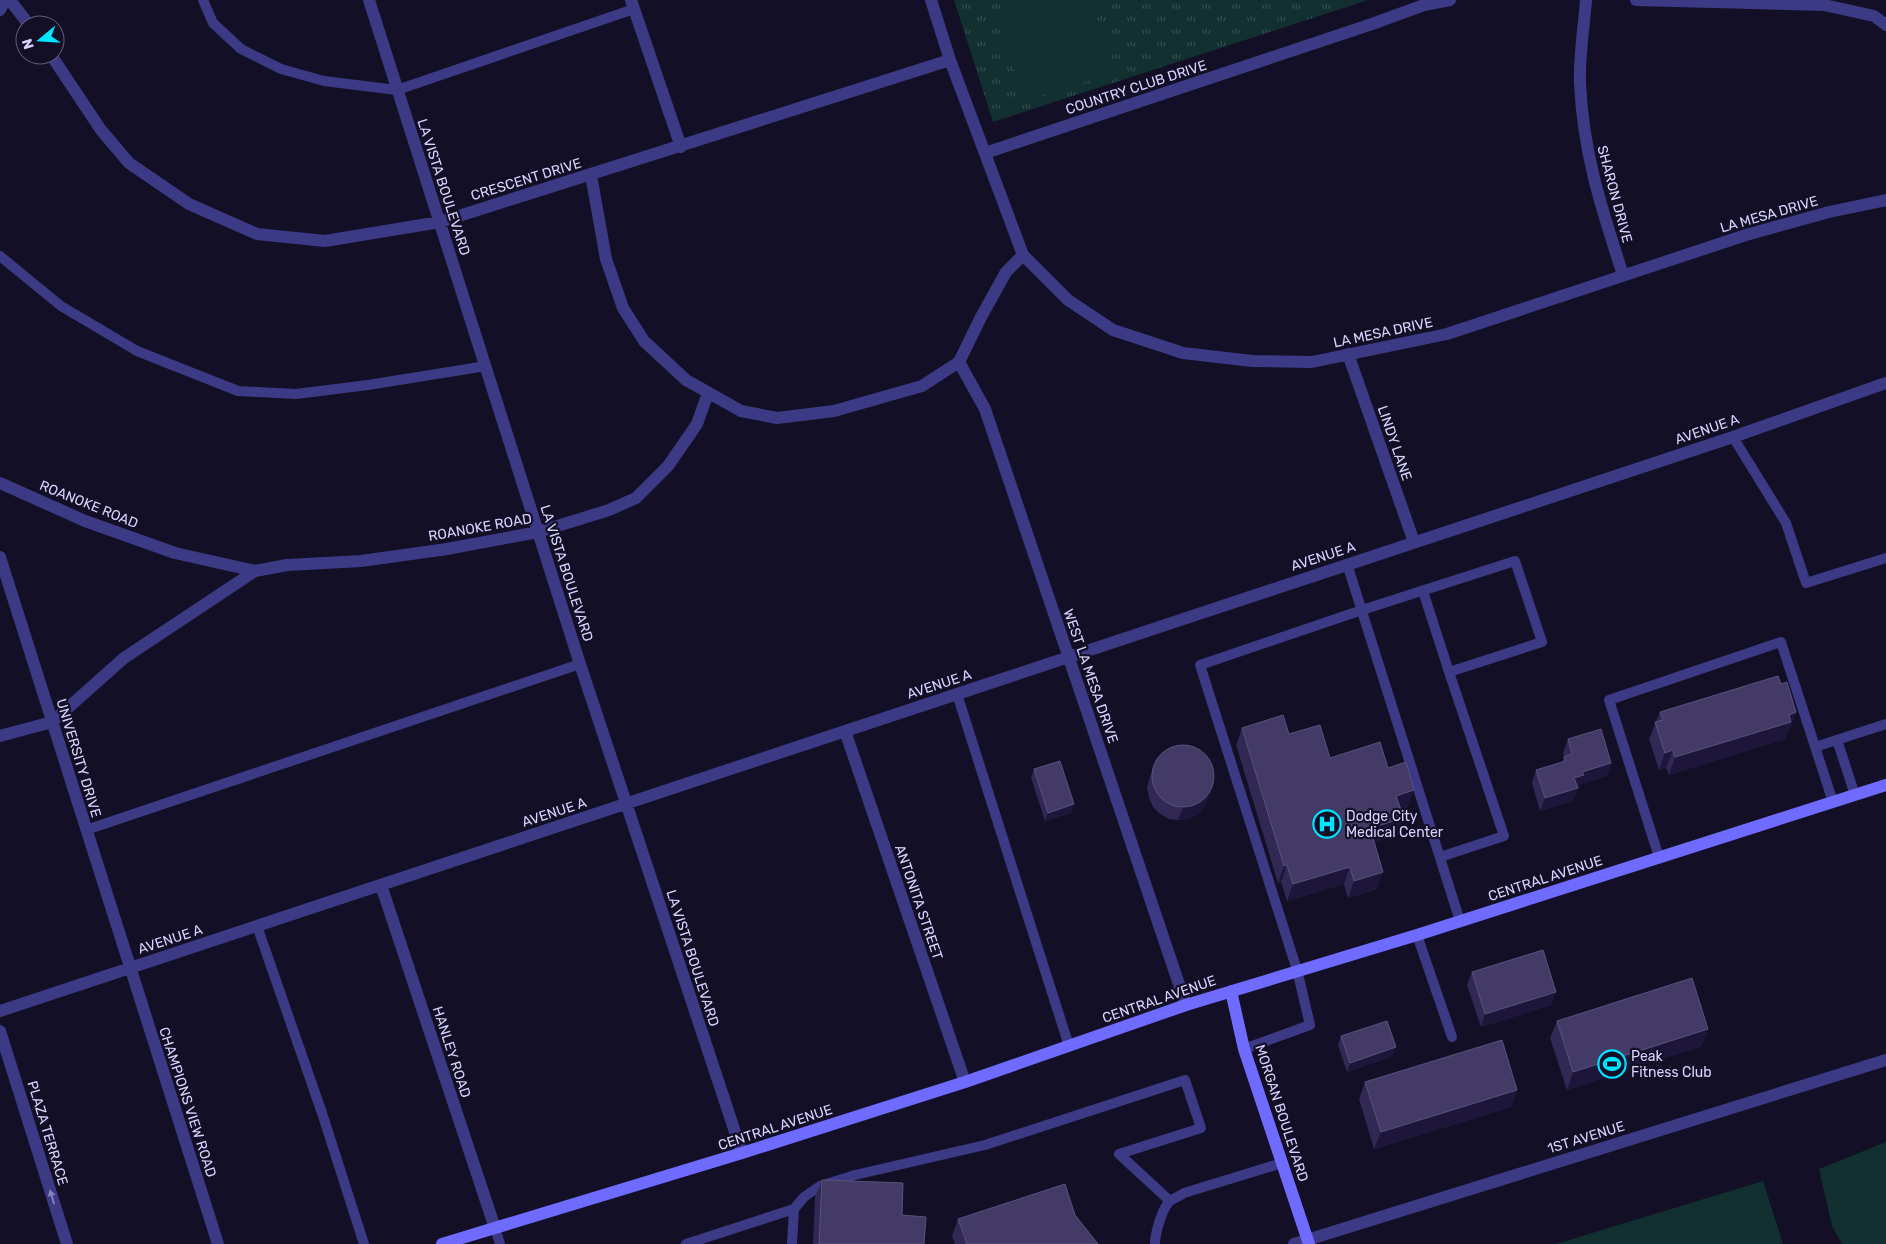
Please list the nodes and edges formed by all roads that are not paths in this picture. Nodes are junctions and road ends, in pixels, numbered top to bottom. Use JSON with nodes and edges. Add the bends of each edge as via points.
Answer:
{"nodes":[{"id":1,"x":5,"y":0,"type":"edge"},
{"id":2,"x":10,"y":0,"type":"edge"},
{"id":3,"x":203,"y":0,"type":"edge"},
{"id":4,"x":369,"y":0,"type":"edge"},
{"id":5,"x":931,"y":0,"type":"edge"},
{"id":6,"x":1450,"y":0,"type":"edge"},
{"id":7,"x":1586,"y":0,"type":"edge"},
{"id":8,"x":1636,"y":0,"type":"edge"},
{"id":9,"x":1864,"y":0,"type":"edge"},
{"id":10,"x":1423,"y":2,"type":"edge"},
{"id":11,"x":633,"y":5,"type":"edge"},
{"id":12,"x":0,"y":10,"type":"edge"},
{"id":13,"x":1858,"y":12,"type":"junction"},
{"id":14,"x":21,"y":15,"type":"edge"},
{"id":15,"x":1886,"y":25,"type":"edge"},
{"id":16,"x":950,"y":60,"type":"junction"},
{"id":17,"x":58,"y":65,"type":"edge"},
{"id":18,"x":397,"y":90,"type":"junction"},
{"id":19,"x":681,"y":147,"type":"junction"},
{"id":20,"x":985,"y":153,"type":"junction"},
{"id":21,"x":591,"y":175,"type":"junction"},
{"id":22,"x":1886,"y":200,"type":"edge"},
{"id":23,"x":440,"y":222,"type":"junction"},
{"id":24,"x":1023,"y":255,"type":"junction"},
{"id":25,"x":0,"y":256,"type":"edge"},
{"id":26,"x":1623,"y":275,"type":"junction"},
{"id":27,"x":1348,"y":354,"type":"junction"},
{"id":28,"x":959,"y":362,"type":"junction"},
{"id":29,"x":486,"y":366,"type":"junction"},
{"id":30,"x":1886,"y":383,"type":"edge"},
{"id":31,"x":708,"y":393,"type":"junction"},
{"id":32,"x":1732,"y":437,"type":"junction"},
{"id":33,"x":0,"y":483,"type":"edge"},
{"id":34,"x":538,"y":532,"type":"junction"},
{"id":35,"x":1414,"y":542,"type":"junction"},
{"id":36,"x":0,"y":557,"type":"edge"},
{"id":37,"x":1886,"y":558,"type":"edge"},
{"id":38,"x":1347,"y":564,"type":"junction"},
{"id":39,"x":255,"y":571,"type":"junction"},
{"id":40,"x":1423,"y":590,"type":"junction"},
{"id":41,"x":1362,"y":610,"type":"junction"},
{"id":42,"x":1069,"y":657,"type":"junction"},
{"id":43,"x":580,"y":664,"type":"junction"},
{"id":44,"x":1449,"y":672,"type":"junction"},
{"id":45,"x":957,"y":694,"type":"junction"},
{"id":46,"x":52,"y":722,"type":"junction"},
{"id":47,"x":1886,"y":724,"type":"edge"},
{"id":48,"x":845,"y":731,"type":"junction"},
{"id":49,"x":0,"y":736,"type":"edge"},
{"id":50,"x":1837,"y":740,"type":"junction"},
{"id":51,"x":1815,"y":747,"type":"junction"},
{"id":52,"x":1886,"y":785,"type":"edge"},
{"id":53,"x":1855,"y":795,"type":"junction"},
{"id":54,"x":1833,"y":802,"type":"junction"},
{"id":55,"x":626,"y":804,"type":"junction"},
{"id":56,"x":86,"y":830,"type":"junction"},
{"id":57,"x":1440,"y":857,"type":"junction"},
{"id":58,"x":1659,"y":857,"type":"junction"},
{"id":59,"x":381,"y":885,"type":"junction"},
{"id":60,"x":1460,"y":921,"type":"junction"},
{"id":61,"x":257,"y":926,"type":"junction"},
{"id":62,"x":1417,"y":935,"type":"junction"},
{"id":63,"x":130,"y":968,"type":"junction"},
{"id":64,"x":1298,"y":970,"type":"junction"},
{"id":65,"x":1231,"y":991,"type":"junction"},
{"id":66,"x":1186,"y":1005,"type":"junction"},
{"id":67,"x":0,"y":1011,"type":"edge"},
{"id":68,"x":0,"y":1030,"type":"edge"},
{"id":69,"x":1452,"y":1037,"type":"dead end"},
{"id":70,"x":1069,"y":1046,"type":"junction"},
{"id":71,"x":1244,"y":1049,"type":"junction"},
{"id":72,"x":1886,"y":1060,"type":"edge"},
{"id":73,"x":965,"y":1082,"type":"junction"},
{"id":74,"x":742,"y":1153,"type":"junction"},
{"id":75,"x":1282,"y":1163,"type":"junction"},
{"id":76,"x":1170,"y":1201,"type":"junction"},
{"id":77,"x":794,"y":1209,"type":"junction"},
{"id":78,"x":495,"y":1228,"type":"junction"},
{"id":79,"x":1308,"y":1241,"type":"edge"},
{"id":80,"x":67,"y":1244,"type":"edge"},
{"id":81,"x":218,"y":1244,"type":"edge"},
{"id":82,"x":364,"y":1244,"type":"edge"},
{"id":83,"x":442,"y":1244,"type":"edge"},
{"id":84,"x":500,"y":1244,"type":"edge"},
{"id":85,"x":686,"y":1244,"type":"edge"},
{"id":86,"x":792,"y":1244,"type":"edge"},
{"id":87,"x":1154,"y":1244,"type":"edge"},
{"id":88,"x":1294,"y":1244,"type":"edge"}],
"edges":[{"from":1,"to":12,"type":"street"},
{"from":2,"to":14,"type":"street"},
{"from":3,"to":18,"type":"lane","via":[[213,22],[241,49],[281,69],[324,81]]},
{"from":4,"to":18,"type":"street","name":"LA VISTA BOULEVARD"},
{"from":5,"to":16,"type":"street"},
{"from":6,"to":10,"type":"street","name":"COUNTRY CLUB DRIVE"},
{"from":7,"to":26,"type":"street","name":"SHARON DRIVE","via":[[1580,82],[1584,137],[1597,194]]},
{"from":8,"to":13,"type":"street","via":[[1824,5]]},
{"from":9,"to":13,"type":"street"},
{"from":10,"to":20,"type":"street","name":"COUNTRY CLUB DRIVE","via":[[1372,24]]},
{"from":11,"to":18,"type":"lane"},
{"from":11,"to":19,"type":"street"},
{"from":13,"to":15,"type":"street","via":[[1874,16]]},
{"from":16,"to":19,"type":"street","name":"CRESCENT DRIVE"},
{"from":16,"to":20,"type":"street"},
{"from":17,"to":23,"type":"street","name":"CRESCENT DRIVE","via":[[101,130],[128,163],[189,204],[258,234],[325,241]]},
{"from":18,"to":23,"type":"street","name":"LA VISTA BOULEVARD"},
{"from":19,"to":21,"type":"street","name":"CRESCENT DRIVE"},
{"from":20,"to":24,"type":"street"},
{"from":21,"to":23,"type":"street","name":"CRESCENT DRIVE"},
{"from":21,"to":31,"type":"street","via":[[606,259],[623,308],[644,341],[686,380]]},
{"from":22,"to":26,"type":"street","name":"LA MESA DRIVE","via":[[1746,235]]},
{"from":23,"to":29,"type":"street","name":"LA VISTA BOULEVARD"},
{"from":24,"to":27,"type":"street","name":"LA MESA DRIVE","via":[[1068,300],[1113,330],[1183,353],[1252,361],[1312,362]]},
{"from":24,"to":28,"type":"street","via":[[1006,272]]},
{"from":25,"to":29,"type":"lane","via":[[61,306],[137,351],[238,391],[296,394]]},
{"from":26,"to":27,"type":"street","name":"LA MESA DRIVE","via":[[1447,334]]},
{"from":27,"to":35,"type":"street","name":"LINDY LANE"},
{"from":28,"to":31,"type":"street","via":[[922,386],[834,411],[777,418],[741,411]]},
{"from":28,"to":42,"type":"street","name":"WEST LA MESA DRIVE","via":[[985,408]]},
{"from":29,"to":34,"type":"street","name":"LA VISTA BOULEVARD"},
{"from":30,"to":32,"type":"street","name":"AVENUE A"},
{"from":31,"to":34,"type":"street","name":"ROANOKE ROAD","via":[[697,424],[673,459],[636,498]]},
{"from":32,"to":35,"type":"street","name":"AVENUE A"},
{"from":32,"to":37,"type":"lane","via":[[1786,523],[1806,583]]},
{"from":33,"to":39,"type":"street","name":"ROANOKE ROAD","via":[[86,521],[175,554]]},
{"from":34,"to":39,"type":"street","name":"ROANOKE ROAD","via":[[361,561],[287,565]]},
{"from":34,"to":43,"type":"street","name":"LA VISTA BOULEVARD"},
{"from":35,"to":38,"type":"street","name":"AVENUE A"},
{"from":36,"to":46,"type":"street","name":"UNIVERSITY DRIVE"},
{"from":38,"to":41,"type":"lane"},
{"from":38,"to":42,"type":"street","name":"AVENUE A"},
{"from":39,"to":46,"type":"street","name":"ROANOKE ROAD","via":[[124,658]]},
{"from":40,"to":41,"type":"lane"},
{"from":40,"to":44,"type":"lane"},
{"from":40,"to":44,"type":"lane","via":[[1515,562],[1542,642]]},
{"from":41,"to":57,"type":"lane"},
{"from":41,"to":64,"type":"lane","via":[[1200,665]]},
{"from":42,"to":45,"type":"street","name":"AVENUE A"},
{"from":42,"to":66,"type":"street","name":"WEST LA MESA DRIVE"},
{"from":43,"to":55,"type":"street","name":"LA VISTA BOULEVARD"},
{"from":43,"to":56,"type":"lane"},
{"from":44,"to":57,"type":"lane","via":[[1504,836]]},
{"from":45,"to":48,"type":"street","name":"AVENUE A"},
{"from":45,"to":70,"type":"lane"},
{"from":46,"to":49,"type":"street","name":"ROANOKE ROAD"},
{"from":46,"to":56,"type":"street","name":"UNIVERSITY DRIVE"},
{"from":47,"to":50,"type":"lane"},
{"from":48,"to":55,"type":"street","name":"AVENUE A"},
{"from":48,"to":73,"type":"street","name":"ANTONITA STREET"},
{"from":50,"to":51,"type":"lane"},
{"from":50,"to":53,"type":"lane"},
{"from":51,"to":54,"type":"lane"},
{"from":51,"to":58,"type":"lane","via":[[1781,642],[1608,700]]},
{"from":52,"to":53,"type":"street","name":"CENTRAL AVENUE"},
{"from":53,"to":54,"type":"street","name":"CENTRAL AVENUE"},
{"from":54,"to":58,"type":"street","name":"CENTRAL AVENUE"},
{"from":55,"to":59,"type":"street","name":"AVENUE A"},
{"from":55,"to":74,"type":"street","name":"LA VISTA BOULEVARD"},
{"from":56,"to":63,"type":"street","name":"UNIVERSITY DRIVE"},
{"from":57,"to":60,"type":"lane"},
{"from":58,"to":60,"type":"street","name":"CENTRAL AVENUE"},
{"from":59,"to":61,"type":"street","name":"AVENUE A"},
{"from":59,"to":78,"type":"street","name":"HANLEY ROAD"},
{"from":60,"to":62,"type":"street","name":"CENTRAL AVENUE"},
{"from":61,"to":63,"type":"street","name":"AVENUE A"},
{"from":61,"to":82,"type":"lane"},
{"from":62,"to":64,"type":"street","name":"CENTRAL AVENUE"},
{"from":62,"to":69,"type":"lane"},
{"from":63,"to":67,"type":"street","name":"AVENUE A"},
{"from":63,"to":81,"type":"street","name":"CHAMPIONS VIEW ROAD"},
{"from":64,"to":65,"type":"street","name":"CENTRAL AVENUE"},
{"from":64,"to":71,"type":"lane","via":[[1310,1025]]},
{"from":65,"to":66,"type":"street","name":"CENTRAL AVENUE"},
{"from":65,"to":71,"type":"street","name":"MORGAN BOULEVARD"},
{"from":66,"to":70,"type":"street","name":"CENTRAL AVENUE"},
{"from":80,"to":68,"type":"street","name":"PLAZA TERRACE","one_way":true},
{"from":70,"to":73,"type":"street","name":"CENTRAL AVENUE"},
{"from":71,"to":75,"type":"street","name":"MORGAN BOULEVARD"},
{"from":72,"to":79,"type":"street","name":"1ST AVENUE"},
{"from":73,"to":74,"type":"street","name":"CENTRAL AVENUE"},
{"from":74,"to":78,"type":"street","name":"CENTRAL AVENUE"},
{"from":75,"to":76,"type":"lane","via":[[1184,1193]]},
{"from":75,"to":79,"type":"street","name":"MORGAN BOULEVARD"},
{"from":76,"to":77,"type":"lane","via":[[1119,1154],[1201,1128],[1185,1080],[985,1145],[820,1186]]},
{"from":76,"to":87,"type":"lane","via":[[1165,1207]]},
{"from":77,"to":85,"type":"lane"},
{"from":77,"to":86,"type":"lane"},
{"from":78,"to":83,"type":"street","name":"CENTRAL AVENUE"},
{"from":78,"to":84,"type":"lane"},
{"from":79,"to":88,"type":"street","name":"1ST AVENUE"}]}
